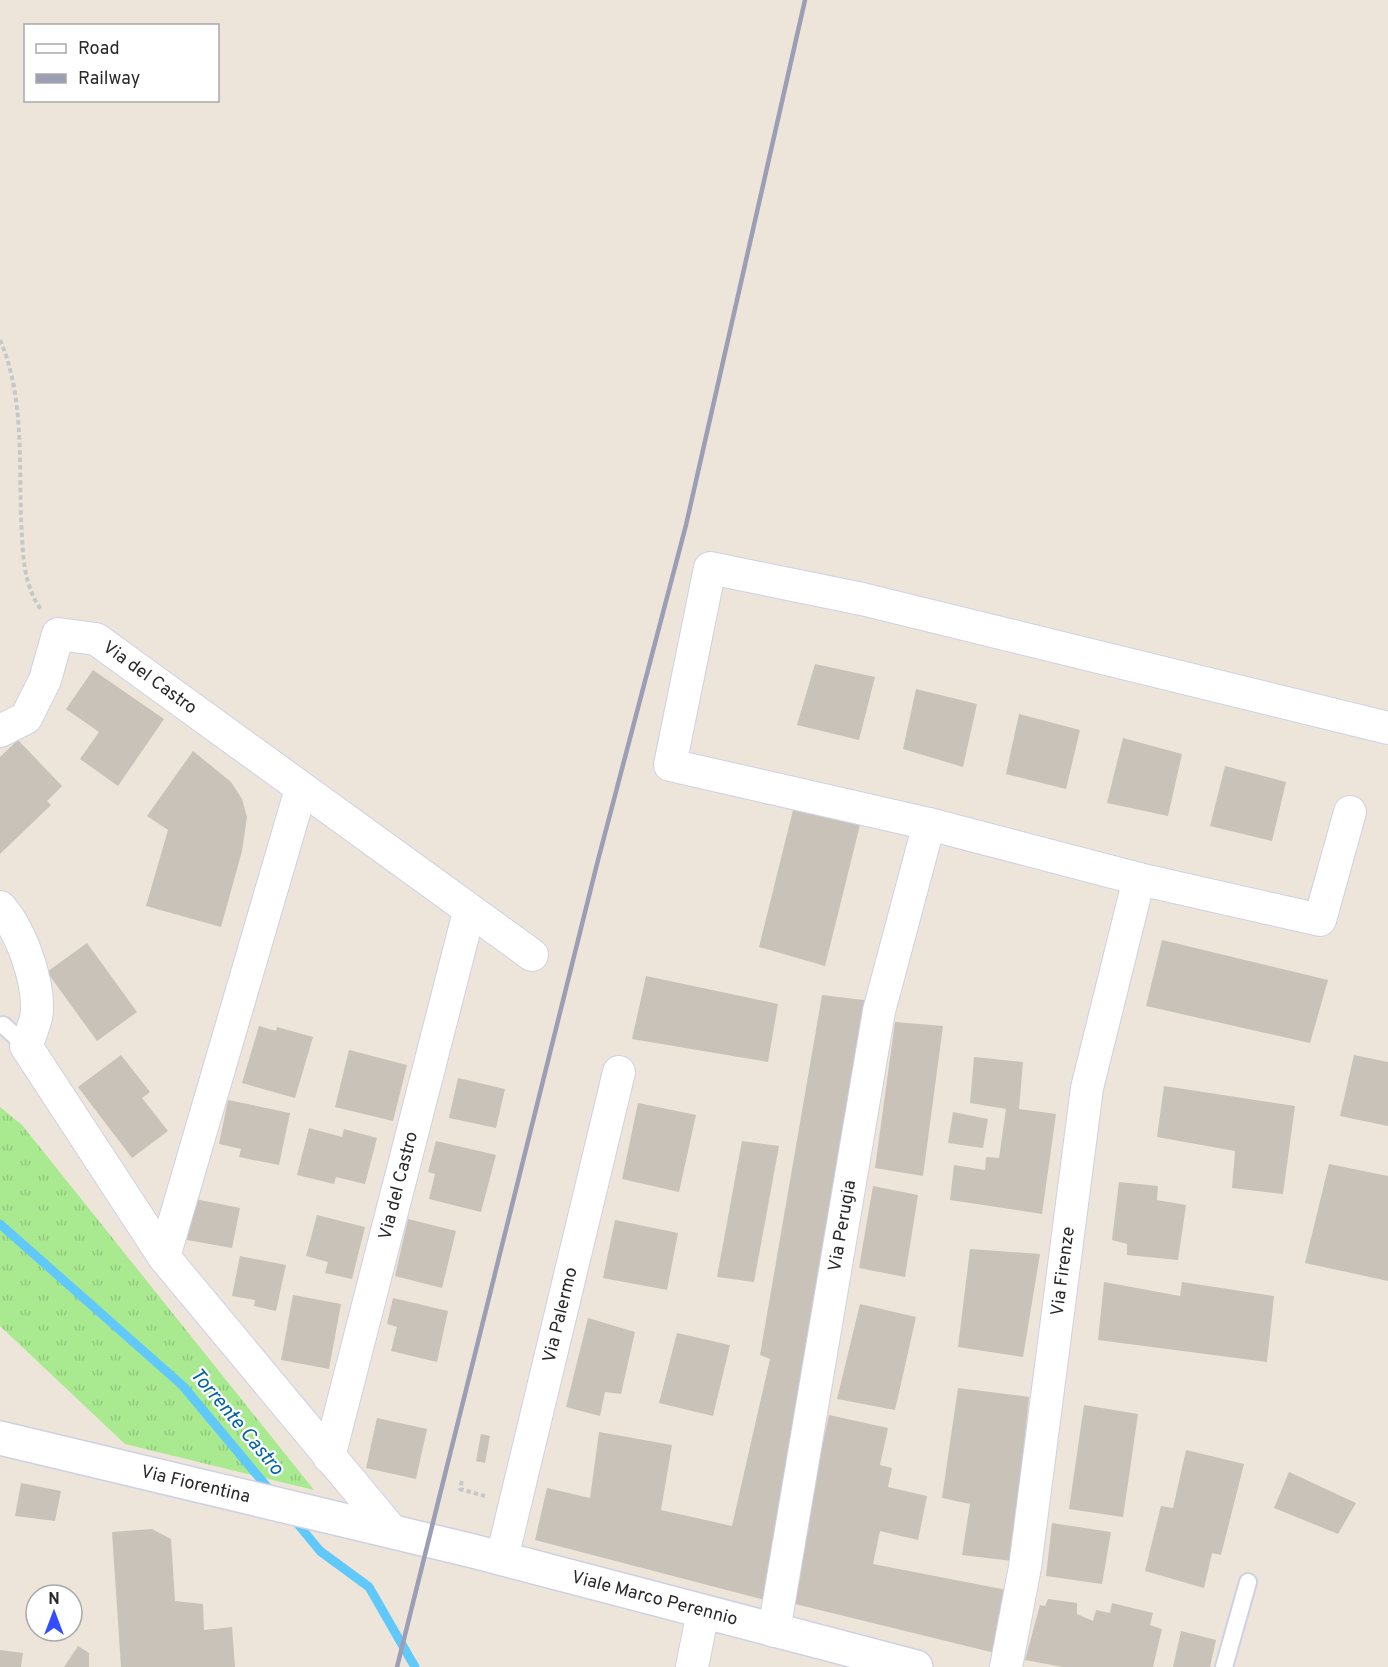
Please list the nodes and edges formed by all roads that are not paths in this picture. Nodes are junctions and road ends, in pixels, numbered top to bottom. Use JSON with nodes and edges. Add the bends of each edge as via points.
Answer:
{"nodes":[{"id":1,"x":1388,"y":728,"type":"edge"},
{"id":2,"x":0,"y":731,"type":"edge"},
{"id":3,"x":301,"y":789,"type":"junction"},
{"id":4,"x":1350,"y":812,"type":"dead end"},
{"id":5,"x":930,"y":824,"type":"junction"},
{"id":6,"x":1139,"y":879,"type":"junction"},
{"id":7,"x":0,"y":907,"type":"edge"},
{"id":8,"x":469,"y":912,"type":"junction"},
{"id":9,"x":532,"y":955,"type":"dead end"},
{"id":10,"x":3,"y":1025,"type":"dead end"},
{"id":11,"x":26,"y":1046,"type":"junction"},
{"id":12,"x":619,"y":1072,"type":"dead end"},
{"id":13,"x":164,"y":1257,"type":"junction"},
{"id":14,"x":0,"y":1438,"type":"edge"},
{"id":15,"x":330,"y":1457,"type":"junction"},
{"id":16,"x":392,"y":1531,"type":"junction"},
{"id":17,"x":488,"y":1555,"type":"junction"},
{"id":18,"x":1248,"y":1582,"type":"dead end"},
{"id":19,"x":703,"y":1612,"type":"junction"},
{"id":20,"x":774,"y":1631,"type":"junction"},
{"id":21,"x":692,"y":1667,"type":"edge"},
{"id":22,"x":916,"y":1667,"type":"edge"},
{"id":23,"x":1006,"y":1667,"type":"edge"},
{"id":24,"x":1224,"y":1667,"type":"edge"}],
"edges":[{"from":1,"to":5,"type":"street","via":[[862,599],[710,568],[670,765]]},
{"from":2,"to":3,"type":"street","name":"Via del Castro","via":[[26,718],[45,680],[58,634],[96,639]]},
{"from":3,"to":8,"type":"street","name":"Via del Castro"},
{"from":3,"to":13,"type":"street"},
{"from":4,"to":6,"type":"street","via":[[1320,920]]},
{"from":5,"to":6,"type":"street"},
{"from":5,"to":20,"type":"street","name":"Via Perugia","via":[[879,1011]]},
{"from":6,"to":23,"type":"street","name":"Via Firenze","via":[[1087,1088],[1026,1567]]},
{"from":7,"to":11,"type":"street","via":[[11,918],[29,957],[37,1011]]},
{"from":8,"to":9,"type":"street","name":"Via del Castro"},
{"from":8,"to":15,"type":"street","name":"Via del Castro"},
{"from":10,"to":11,"type":"lane"},
{"from":11,"to":13,"type":"street"},
{"from":12,"to":17,"type":"street","name":"Via Palermo"},
{"from":13,"to":15,"type":"street"},
{"from":14,"to":16,"type":"main road","name":"Via Fiorentina"},
{"from":15,"to":16,"type":"street"},
{"from":16,"to":17,"type":"main road","name":"Viale Marco Perennio"},
{"from":17,"to":19,"type":"main road","name":"Viale Marco Perennio"},
{"from":18,"to":24,"type":"lane"},
{"from":19,"to":20,"type":"main road","name":"Viale Marco Perennio"},
{"from":19,"to":21,"type":"street"},
{"from":20,"to":22,"type":"main road","name":"Viale Marco Perennio"}]}
